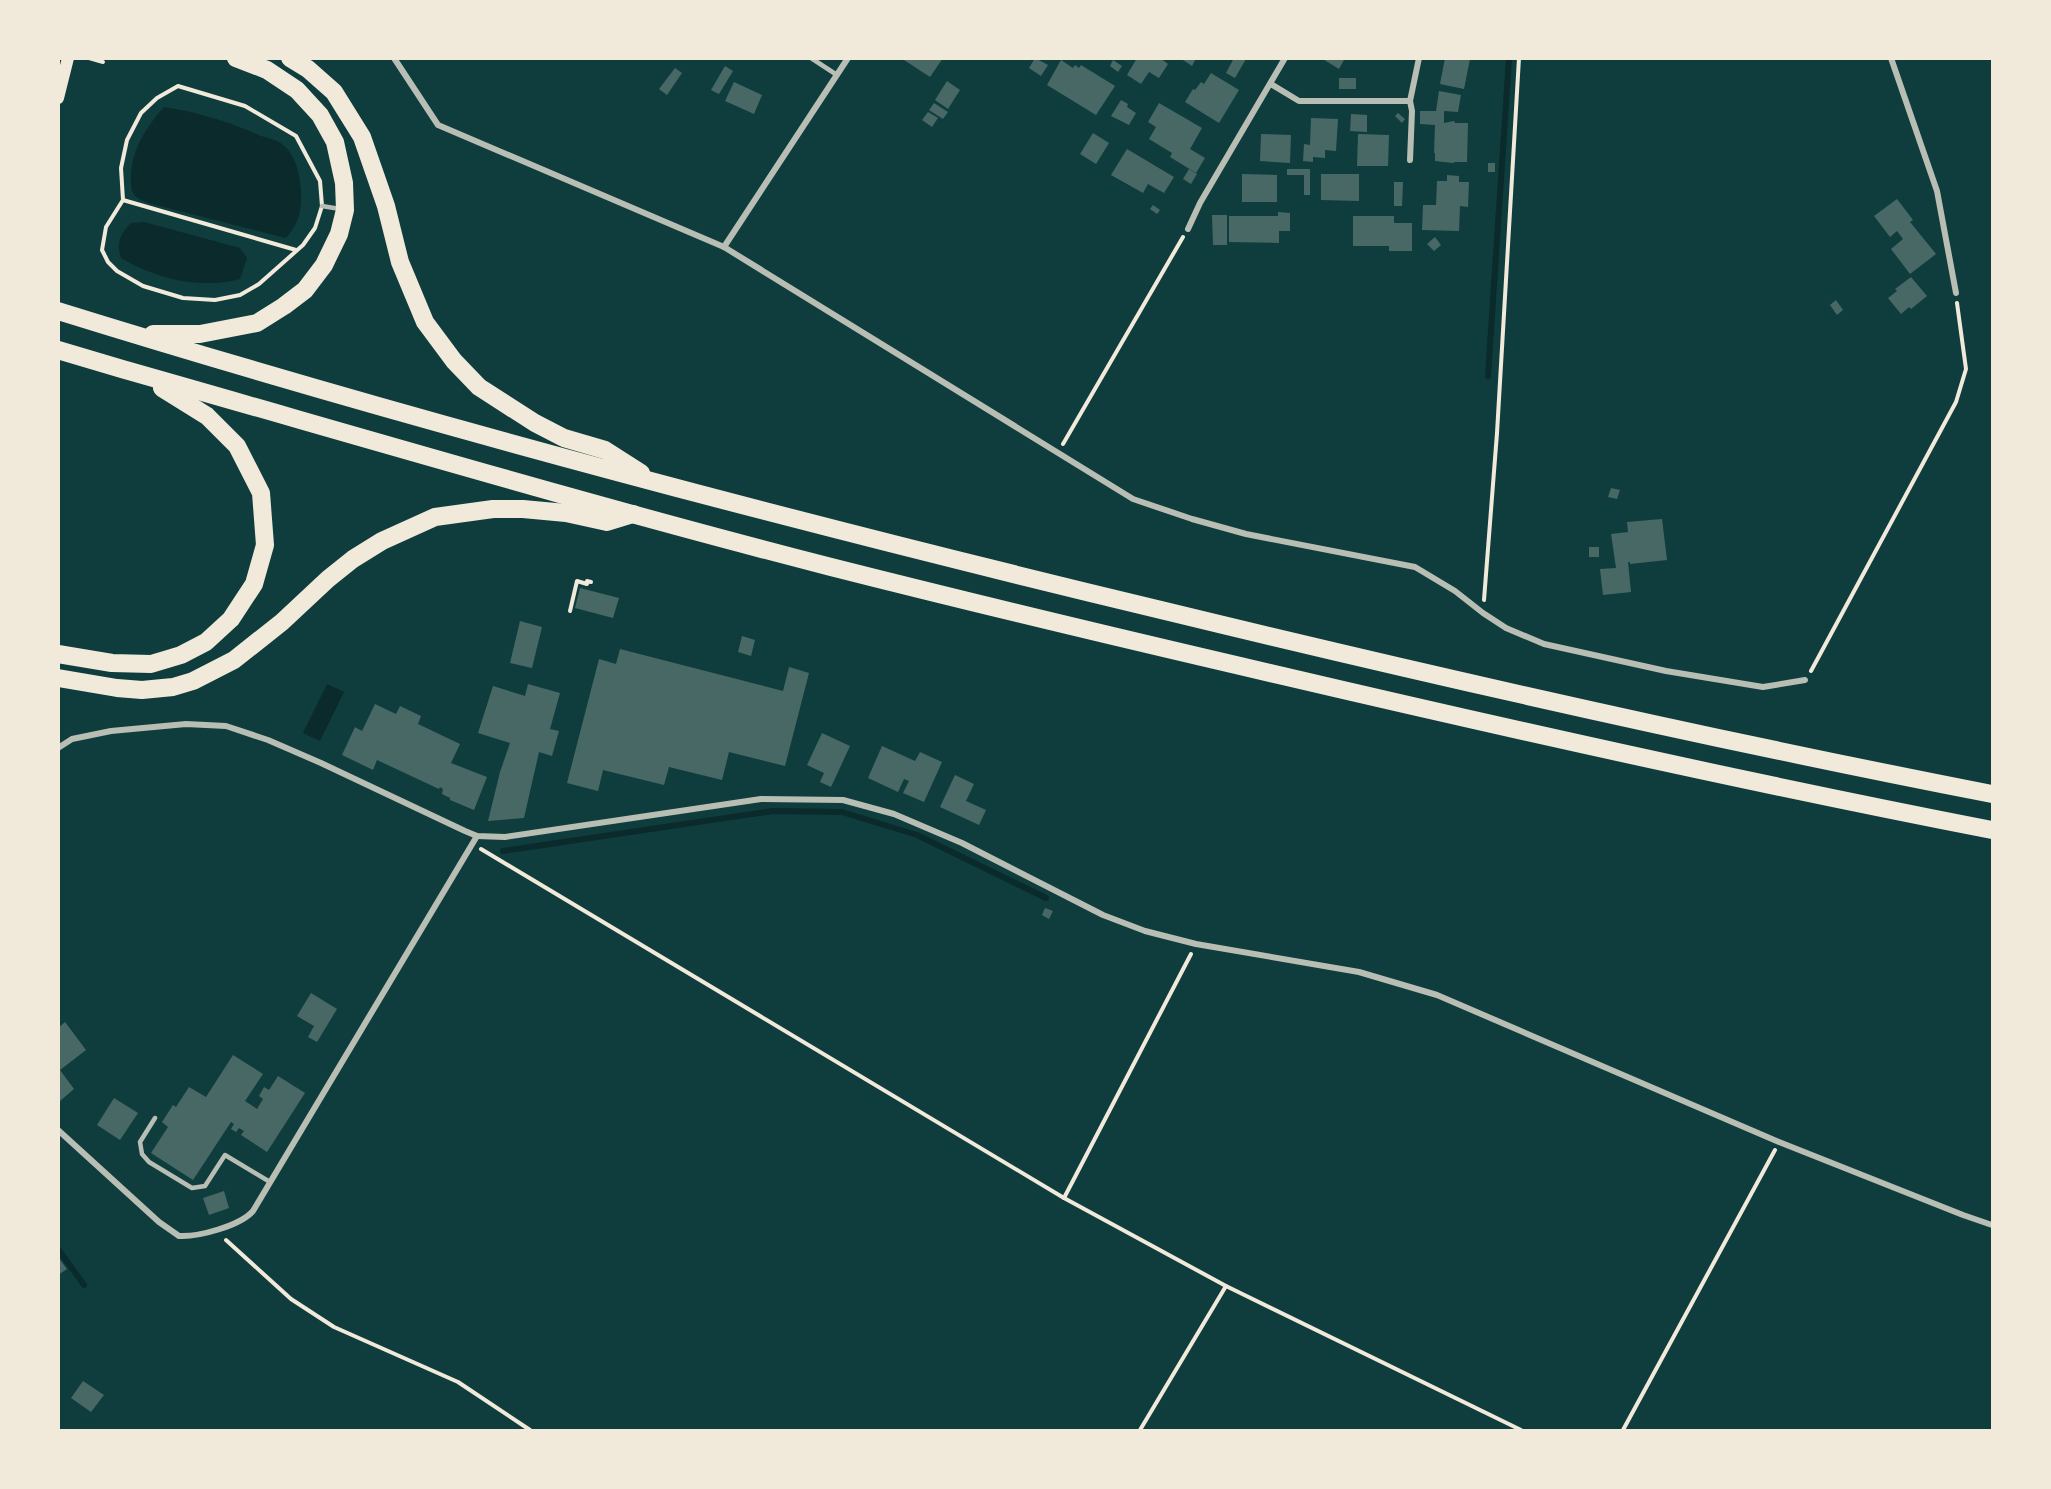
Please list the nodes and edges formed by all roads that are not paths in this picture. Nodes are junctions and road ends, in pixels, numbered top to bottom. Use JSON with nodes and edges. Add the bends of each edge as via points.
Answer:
{"nodes":[{"id":1,"x":68,"y":58,"type":"edge"},
{"id":2,"x":236,"y":58,"type":"edge"},
{"id":3,"x":290,"y":58,"type":"edge"},
{"id":4,"x":394,"y":58,"type":"edge"},
{"id":5,"x":811,"y":58,"type":"edge"},
{"id":6,"x":848,"y":58,"type":"edge"},
{"id":7,"x":1285,"y":58,"type":"edge"},
{"id":8,"x":1419,"y":58,"type":"edge"},
{"id":9,"x":1891,"y":58,"type":"edge"},
{"id":10,"x":837,"y":75,"type":"junction"},
{"id":11,"x":1271,"y":84,"type":"junction"},
{"id":12,"x":58,"y":98,"type":"edge"},
{"id":13,"x":1410,"y":101,"type":"junction"},
{"id":14,"x":1410,"y":160,"type":"dead end"},
{"id":15,"x":322,"y":206,"type":"road end"},
{"id":16,"x":345,"y":210,"type":"junction"},
{"id":17,"x":1188,"y":229,"type":"road end"},
{"id":18,"x":724,"y":247,"type":"junction"},
{"id":19,"x":1956,"y":293,"type":"road end"},
{"id":20,"x":58,"y":311,"type":"edge"},
{"id":21,"x":135,"y":334,"type":"junction"},
{"id":22,"x":58,"y":350,"type":"edge"},
{"id":23,"x":122,"y":369,"type":"junction"},
{"id":24,"x":658,"y":483,"type":"junction"},
{"id":25,"x":633,"y":514,"type":"junction"},
{"id":26,"x":58,"y":654,"type":"edge"},
{"id":27,"x":58,"y":678,"type":"edge"},
{"id":28,"x":1805,"y":680,"type":"road end"},
{"id":29,"x":58,"y":748,"type":"edge"},
{"id":30,"x":1992,"y":794,"type":"edge"},
{"id":31,"x":1992,"y":830,"type":"edge"},
{"id":32,"x":477,"y":836,"type":"junction"},
{"id":33,"x":155,"y":1118,"type":"dead end"},
{"id":34,"x":58,"y":1130,"type":"edge"},
{"id":35,"x":270,"y":1182,"type":"junction"},
{"id":36,"x":1992,"y":1225,"type":"edge"}],
"edges":[{"from":1,"to":12,"type":"main road"},
{"from":2,"to":16,"type":"highway","via":[[267,70],[297,90],[320,115],[335,142]]},
{"from":3,"to":24,"type":"highway","via":[[333,92],[362,137],[412,292],[425,322],[454,361],[479,387],[535,423],[564,438],[605,450]]},
{"from":4,"to":18,"type":"street","via":[[438,125]]},
{"from":5,"to":10,"type":"lane"},
{"from":6,"to":10,"type":"street"},
{"from":7,"to":11,"type":"street"},
{"from":8,"to":13,"type":"street"},
{"from":9,"to":19,"type":"street","via":[[1936,191]]},
{"from":10,"to":18,"type":"street"},
{"from":11,"to":13,"type":"street","via":[[1299,100]]},
{"from":11,"to":17,"type":"street"},
{"from":13,"to":14,"type":"street"},
{"from":15,"to":16,"type":"lane"},
{"from":16,"to":21,"type":"highway","via":[[324,265],[305,290],[257,323],[200,334]]},
{"from":18,"to":28,"type":"street","via":[[1133,499],[1246,534],[1415,567],[1506,628],[1544,644],[1763,687]]},
{"from":20,"to":21,"type":"highway"},
{"from":21,"to":24,"type":"highway"},
{"from":22,"to":23,"type":"highway"},
{"from":23,"to":25,"type":"highway"},
{"from":23,"to":26,"type":"highway","via":[[172,392],[207,416],[237,446],[261,493],[266,546],[254,584],[231,619],[206,642],[181,655],[151,664],[112,663]]},
{"from":24,"to":30,"type":"highway","via":[[904,549],[1431,675]]},
{"from":25,"to":27,"type":"highway","via":[[606,522],[523,509],[435,517],[382,541],[353,560],[234,660],[193,681],[142,690]]},
{"from":25,"to":31,"type":"highway","via":[[829,567],[1434,712]]},
{"from":29,"to":32,"type":"street","via":[[72,739],[111,731],[186,724],[226,726],[321,763]]},
{"from":32,"to":35,"type":"street"},
{"from":32,"to":36,"type":"street","via":[[545,832],[761,799],[843,800],[894,814],[962,843],[1103,915],[1145,931],[1196,945],[1359,972],[1437,995],[1779,1142]]},
{"from":33,"to":35,"type":"lane","via":[[140,1142],[142,1154],[185,1185],[205,1186],[225,1155]]},
{"from":34,"to":35,"type":"street","via":[[179,1236],[191,1237],[244,1220]]}]}
